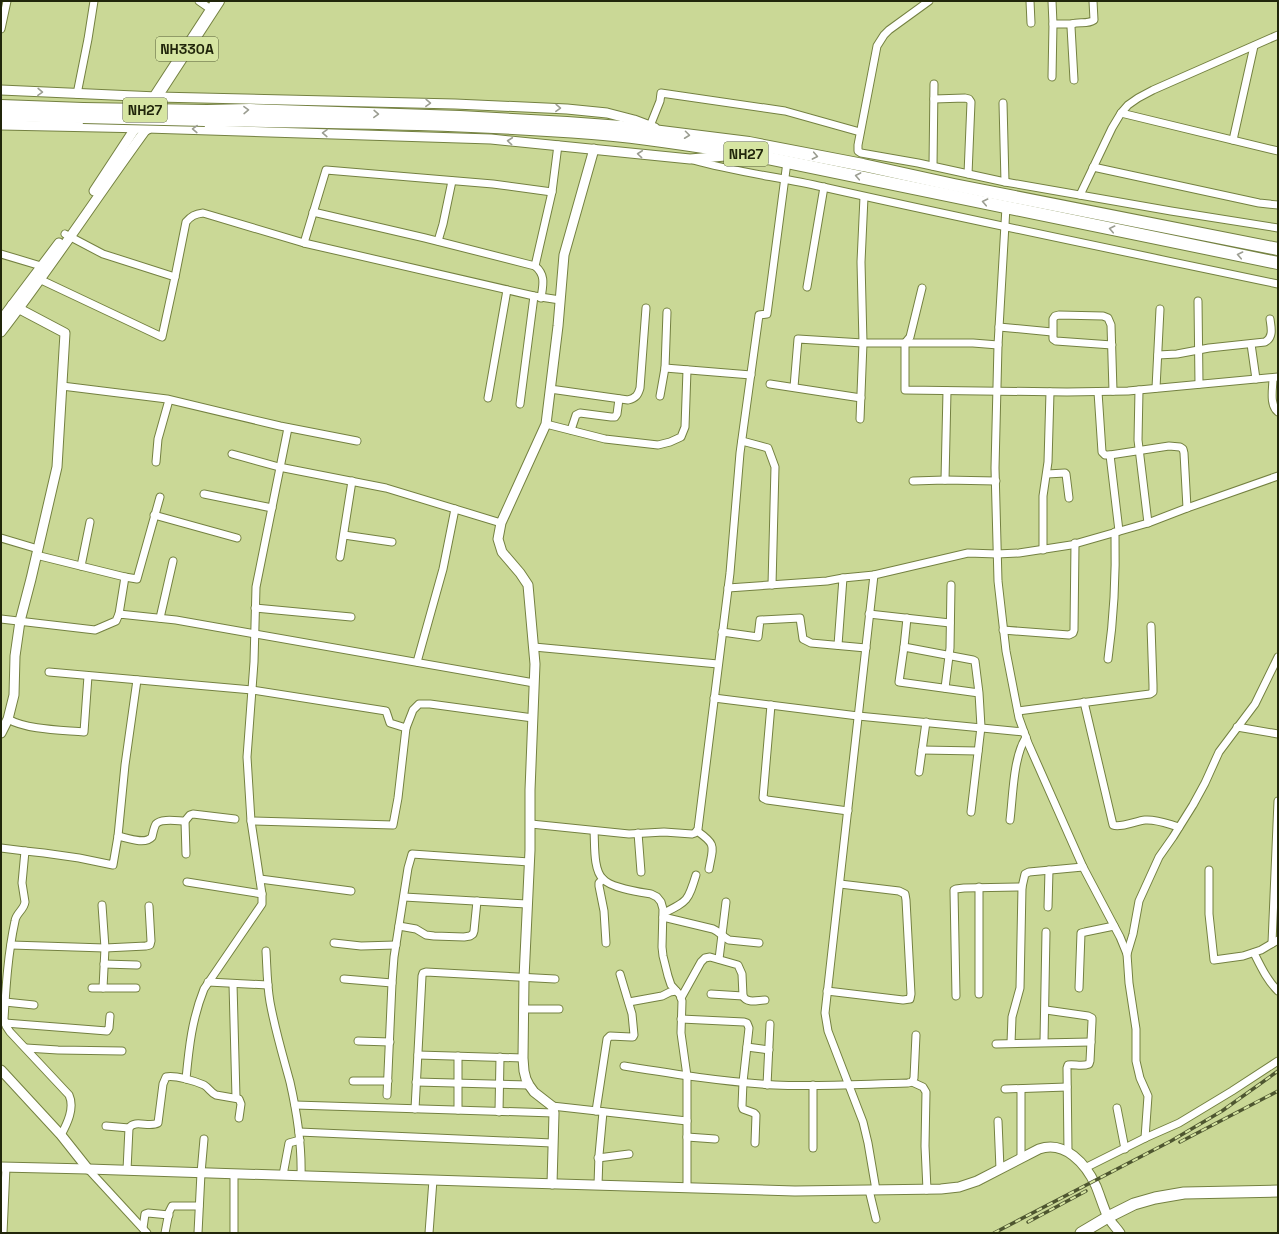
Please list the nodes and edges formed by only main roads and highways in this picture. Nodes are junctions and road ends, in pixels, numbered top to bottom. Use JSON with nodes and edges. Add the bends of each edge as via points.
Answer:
{"nodes":[{"id":1,"x":225,"y":1,"type":"edge"},
{"id":2,"x":215,"y":6,"type":"edge"},
{"id":3,"x":161,"y":97,"type":"junction"},
{"id":4,"x":1,"y":106,"type":"edge"},
{"id":5,"x":83,"y":113,"type":"junction"},
{"id":6,"x":1,"y":115,"type":"edge"},
{"id":7,"x":206,"y":115,"type":"junction"},
{"id":8,"x":142,"y":128,"type":"road end"},
{"id":9,"x":1278,"y":249,"type":"edge"},
{"id":10,"x":1278,"y":263,"type":"edge"},
{"id":11,"x":1278,"y":1191,"type":"edge"},
{"id":12,"x":1081,"y":1233,"type":"edge"}],
"edges":[{"from":1,"to":3,"type":"highway","number":"NH330A"},
{"from":2,"to":3,"type":"highway","number":"NH330A"},
{"from":3,"to":8,"type":"highway","number":"NH330A"},
{"from":4,"to":5,"type":"highway","number":"NH27"},
{"from":5,"to":6,"type":"highway","number":"NH27"},
{"from":5,"to":7,"type":"highway","number":"NH27","bridge":true},
{"from":7,"to":9,"type":"highway","number":"NH27","one_way":true,"via":[[250,110],[460,116],[567,123],[749,143]]},
{"from":10,"to":7,"type":"highway","number":"NH27","one_way":true,"via":[[748,154],[666,141],[534,129]]},
{"from":11,"to":12,"type":"main road","via":[[1184,1193],[1155,1198],[1134,1204]]}]}
